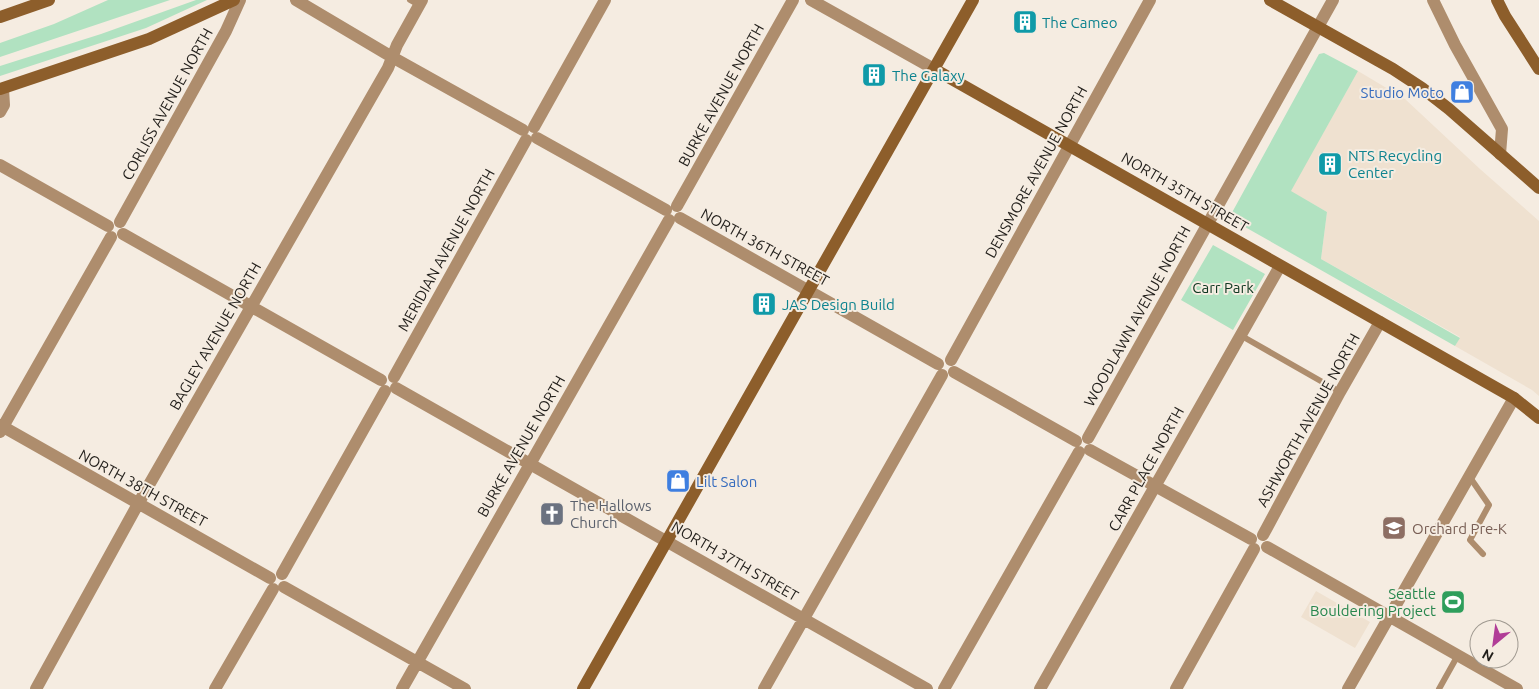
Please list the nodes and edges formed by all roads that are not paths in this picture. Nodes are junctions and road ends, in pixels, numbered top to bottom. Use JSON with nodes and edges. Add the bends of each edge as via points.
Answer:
{"nodes":[{"id":1,"x":49,"y":0,"type":"edge"},
{"id":2,"x":234,"y":0,"type":"edge"},
{"id":3,"x":240,"y":0,"type":"edge"},
{"id":4,"x":296,"y":0,"type":"edge"},
{"id":5,"x":605,"y":0,"type":"edge"},
{"id":6,"x":794,"y":0,"type":"edge"},
{"id":7,"x":802,"y":0,"type":"edge"},
{"id":8,"x":811,"y":0,"type":"edge"},
{"id":9,"x":973,"y":0,"type":"edge"},
{"id":10,"x":1150,"y":0,"type":"edge"},
{"id":11,"x":1270,"y":0,"type":"edge"},
{"id":12,"x":1333,"y":0,"type":"edge"},
{"id":13,"x":1433,"y":0,"type":"edge"},
{"id":14,"x":1497,"y":0,"type":"edge"},
{"id":15,"x":417,"y":2,"type":"edge"},
{"id":16,"x":0,"y":17,"type":"edge"},
{"id":17,"x":1318,"y":27,"type":"junction"},
{"id":18,"x":392,"y":57,"type":"junction"},
{"id":19,"x":934,"y":69,"type":"junction"},
{"id":20,"x":1539,"y":70,"type":"edge"},
{"id":21,"x":1,"y":89,"type":"edge"},
{"id":22,"x":0,"y":112,"type":"edge"},
{"id":23,"x":530,"y":134,"type":"junction"},
{"id":24,"x":1069,"y":145,"type":"junction"},
{"id":25,"x":1500,"y":154,"type":"junction"},
{"id":26,"x":0,"y":165,"type":"edge"},
{"id":27,"x":1539,"y":188,"type":"edge"},
{"id":28,"x":673,"y":214,"type":"junction"},
{"id":29,"x":1207,"y":223,"type":"junction"},
{"id":30,"x":116,"y":230,"type":"junction"},
{"id":31,"x":1280,"y":266,"type":"junction"},
{"id":32,"x":808,"y":290,"type":"junction"},
{"id":33,"x":251,"y":307,"type":"junction"},
{"id":34,"x":1380,"y":322,"type":"junction"},
{"id":35,"x":1240,"y":335,"type":"junction"},
{"id":36,"x":946,"y":368,"type":"junction"},
{"id":37,"x":389,"y":384,"type":"junction"},
{"id":38,"x":1340,"y":392,"type":"junction"},
{"id":39,"x":1514,"y":398,"type":"junction"},
{"id":40,"x":1539,"y":418,"type":"edge"},
{"id":41,"x":1,"y":428,"type":"edge"},
{"id":42,"x":1083,"y":445,"type":"junction"},
{"id":43,"x":530,"y":464,"type":"junction"},
{"id":44,"x":1469,"y":476,"type":"junction"},
{"id":45,"x":1156,"y":485,"type":"junction"},
{"id":46,"x":138,"y":504,"type":"junction"},
{"id":47,"x":667,"y":541,"type":"junction"},
{"id":48,"x":1259,"y":543,"type":"junction"},
{"id":49,"x":1483,"y":554,"type":"dead end"},
{"id":50,"x":277,"y":582,"type":"junction"},
{"id":51,"x":1389,"y":616,"type":"junction"},
{"id":52,"x":803,"y":619,"type":"junction"},
{"id":53,"x":1458,"y":655,"type":"junction"},
{"id":54,"x":417,"y":662,"type":"junction"},
{"id":55,"x":36,"y":689,"type":"edge"},
{"id":56,"x":215,"y":689,"type":"edge"},
{"id":57,"x":402,"y":689,"type":"edge"},
{"id":58,"x":465,"y":689,"type":"edge"},
{"id":59,"x":583,"y":689,"type":"edge"},
{"id":60,"x":764,"y":689,"type":"edge"},
{"id":61,"x":927,"y":689,"type":"edge"},
{"id":62,"x":944,"y":689,"type":"edge"},
{"id":63,"x":1040,"y":689,"type":"edge"},
{"id":64,"x":1176,"y":689,"type":"edge"},
{"id":65,"x":1348,"y":689,"type":"edge"},
{"id":66,"x":1439,"y":689,"type":"edge"},
{"id":67,"x":1517,"y":689,"type":"edge"}],
"edges":[{"from":1,"to":16,"type":"street"},
{"from":2,"to":21,"type":"street","via":[[150,39]]},
{"from":3,"to":30,"type":"street","name":"CORLISS AVENUE NORTH"},
{"from":4,"to":18,"type":"street","name":"NORTH 36TH STREET"},
{"from":5,"to":23,"type":"street","name":"MERIDIAN AVENUE NORTH"},
{"from":6,"to":7,"type":"street"},
{"from":6,"to":28,"type":"street","name":"BURKE AVENUE NORTH"},
{"from":8,"to":19,"type":"street","name":"NORTH 35TH STREET"},
{"from":9,"to":19,"type":"street"},
{"from":10,"to":24,"type":"street","name":"DENSMORE AVENUE NORTH"},
{"from":11,"to":17,"type":"street"},
{"from":12,"to":17,"type":"street","name":"WOODLAWN AVENUE NORTH"},
{"from":13,"to":25,"type":"street","via":[[1502,129]]},
{"from":14,"to":20,"type":"street"},
{"from":15,"to":18,"type":"street","name":"BAGLEY AVENUE NORTH"},
{"from":17,"to":25,"type":"street","via":[[1422,88]]},
{"from":17,"to":29,"type":"street","name":"WOODLAWN AVENUE NORTH"},
{"from":18,"to":23,"type":"street","name":"NORTH 36TH STREET"},
{"from":18,"to":33,"type":"street","name":"BAGLEY AVENUE NORTH"},
{"from":19,"to":24,"type":"street","name":"NORTH 35TH STREET"},
{"from":19,"to":32,"type":"street"},
{"from":21,"to":22,"type":"street","via":[[4,106]]},
{"from":23,"to":28,"type":"street","name":"NORTH 36TH STREET"},
{"from":23,"to":37,"type":"street","name":"MERIDIAN AVENUE NORTH"},
{"from":24,"to":29,"type":"street","name":"NORTH 35TH STREET"},
{"from":24,"to":36,"type":"street","name":"DENSMORE AVENUE NORTH"},
{"from":25,"to":27,"type":"street"},
{"from":26,"to":30,"type":"street","name":"NORTH 37TH STREET"},
{"from":28,"to":32,"type":"street","name":"NORTH 36TH STREET"},
{"from":28,"to":43,"type":"street","name":"BURKE AVENUE NORTH"},
{"from":29,"to":31,"type":"street","name":"NORTH 35TH STREET"},
{"from":29,"to":42,"type":"street","name":"WOODLAWN AVENUE NORTH"},
{"from":30,"to":33,"type":"street","name":"NORTH 37TH STREET"},
{"from":30,"to":41,"type":"street","name":"CORLISS AVENUE NORTH"},
{"from":31,"to":34,"type":"street","name":"NORTH 35TH STREET"},
{"from":31,"to":35,"type":"street","name":"CARR PLACE NORTH"},
{"from":32,"to":36,"type":"street","name":"NORTH 36TH STREET"},
{"from":32,"to":47,"type":"street"},
{"from":33,"to":37,"type":"street","name":"NORTH 37TH STREET"},
{"from":33,"to":46,"type":"street","name":"BAGLEY AVENUE NORTH"},
{"from":34,"to":38,"type":"street","name":"ASHWORTH AVENUE NORTH"},
{"from":34,"to":39,"type":"street","name":"NORTH 35TH STREET"},
{"from":35,"to":38,"type":"lane"},
{"from":35,"to":45,"type":"street","name":"CARR PLACE NORTH"},
{"from":36,"to":42,"type":"street","name":"NORTH 36TH STREET"},
{"from":36,"to":52,"type":"street","name":"DENSMORE AVENUE NORTH"},
{"from":37,"to":43,"type":"street","name":"NORTH 37TH STREET"},
{"from":37,"to":50,"type":"street","name":"MERIDIAN AVENUE NORTH"},
{"from":38,"to":48,"type":"street","name":"ASHWORTH AVENUE NORTH"},
{"from":39,"to":40,"type":"street","name":"NORTH 35TH STREET"},
{"from":39,"to":44,"type":"street"},
{"from":41,"to":46,"type":"street","name":"NORTH 38TH STREET"},
{"from":42,"to":45,"type":"street","name":"NORTH 36TH STREET"},
{"from":42,"to":62,"type":"street","name":"WOODLAWN AVENUE NORTH"},
{"from":43,"to":47,"type":"street","name":"NORTH 37TH STREET"},
{"from":43,"to":54,"type":"street","name":"BURKE AVENUE NORTH"},
{"from":44,"to":49,"type":"lane","via":[[1489,505],[1470,540]]},
{"from":44,"to":51,"type":"street"},
{"from":45,"to":48,"type":"street","name":"NORTH 36TH STREET"},
{"from":45,"to":63,"type":"street","name":"CARR PLACE NORTH"},
{"from":46,"to":50,"type":"street","name":"NORTH 38TH STREET"},
{"from":46,"to":55,"type":"street","name":"BAGLEY AVENUE NORTH"},
{"from":47,"to":52,"type":"street","name":"NORTH 37TH STREET"},
{"from":47,"to":59,"type":"street"},
{"from":48,"to":51,"type":"street","name":"NORTH 36TH STREET"},
{"from":48,"to":64,"type":"street","name":"ASHWORTH AVENUE NORTH"},
{"from":50,"to":54,"type":"street","name":"NORTH 38TH STREET"},
{"from":50,"to":56,"type":"street","name":"MERIDIAN AVENUE NORTH"},
{"from":51,"to":53,"type":"street","name":"NORTH 36TH STREET"},
{"from":51,"to":65,"type":"street"},
{"from":52,"to":60,"type":"street","name":"DENSMORE AVENUE NORTH"},
{"from":52,"to":61,"type":"street","name":"NORTH 37TH STREET"},
{"from":53,"to":66,"type":"lane"},
{"from":53,"to":67,"type":"street","name":"NORTH 36TH STREET"},
{"from":54,"to":57,"type":"street","name":"BURKE AVENUE NORTH"},
{"from":54,"to":58,"type":"street","name":"NORTH 38TH STREET"}]}
